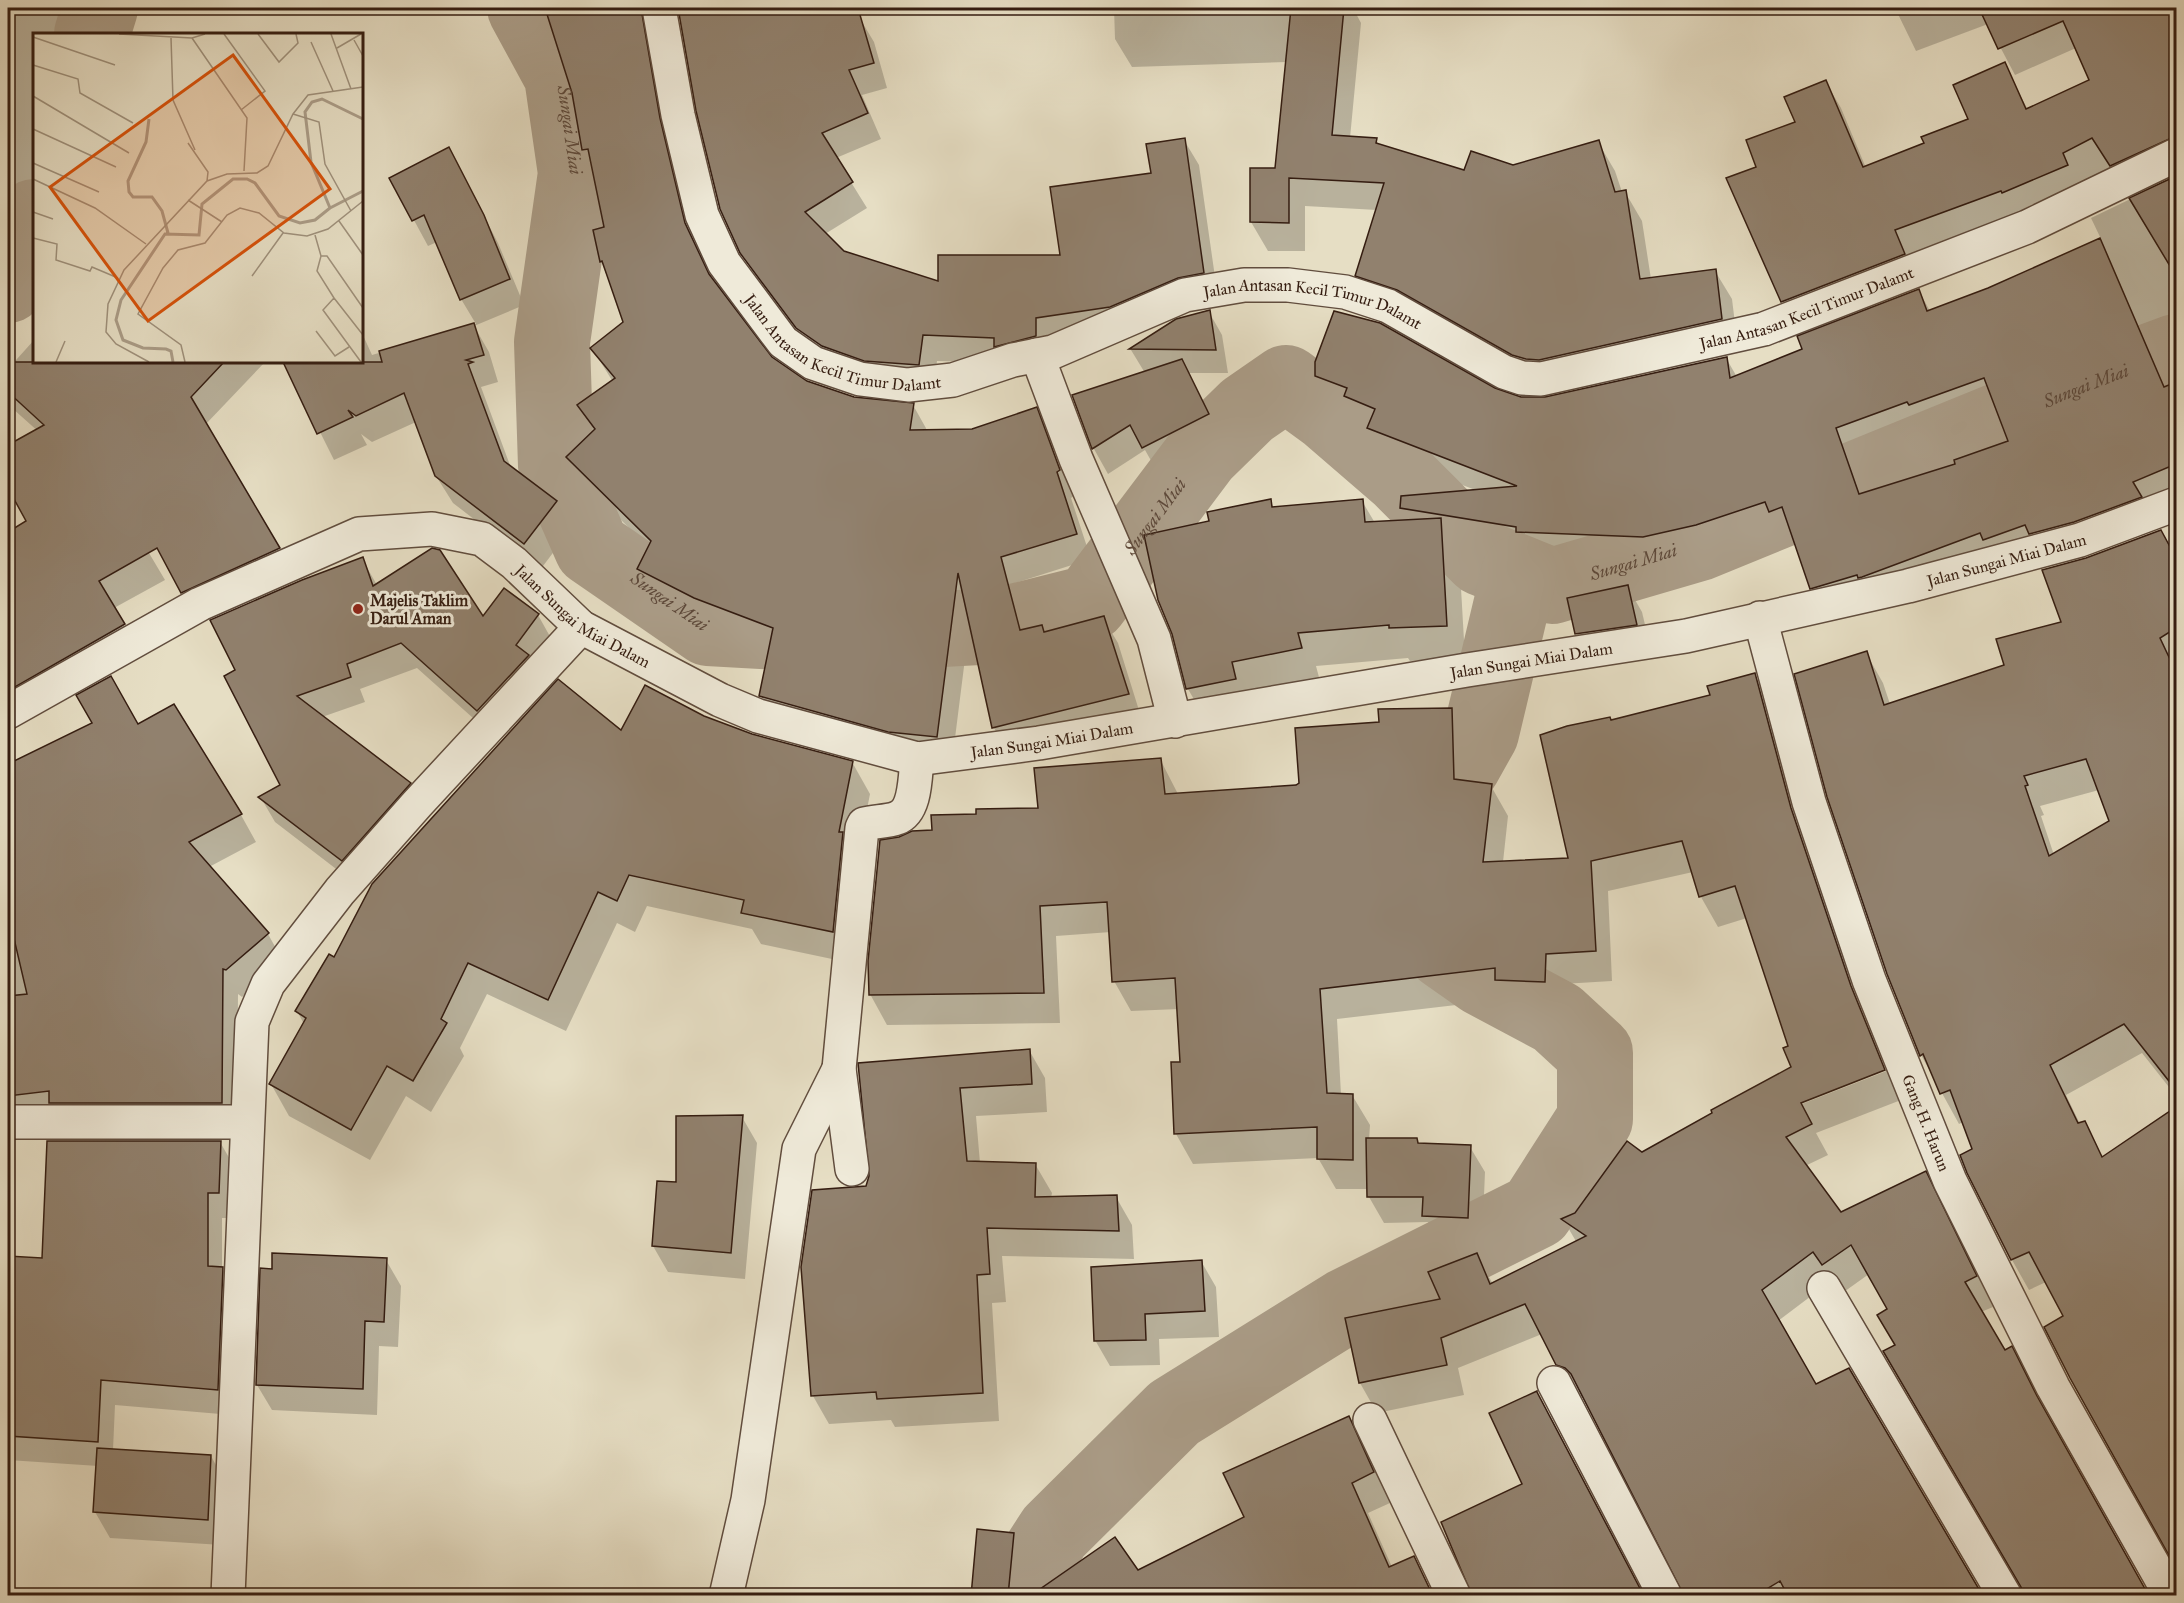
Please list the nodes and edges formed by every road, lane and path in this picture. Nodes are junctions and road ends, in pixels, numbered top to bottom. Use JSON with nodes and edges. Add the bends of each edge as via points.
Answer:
{"nodes":[{"id":1,"x":659,"y":8,"type":"edge"},
{"id":2,"x":2176,"y":155,"type":"edge"},
{"id":3,"x":1037,"y":355,"type":"junction"},
{"id":4,"x":2172,"y":513,"type":"edge"},
{"id":5,"x":1760,"y":618,"type":"junction"},
{"id":6,"x":581,"y":627,"type":"junction"},
{"id":7,"x":8,"y":712,"type":"edge"},
{"id":8,"x":1175,"y":721,"type":"junction"},
{"id":9,"x":917,"y":759,"type":"junction"},
{"id":10,"x":839,"y":1069,"type":"junction"},
{"id":11,"x":8,"y":1122,"type":"edge"},
{"id":12,"x":246,"y":1122,"type":"junction"},
{"id":13,"x":852,"y":1169,"type":"dead end"},
{"id":14,"x":1824,"y":1288,"type":"dead end"},
{"id":15,"x":1554,"y":1383,"type":"dead end"},
{"id":16,"x":1370,"y":1420,"type":"dead end"},
{"id":17,"x":228,"y":1596,"type":"edge"},
{"id":18,"x":726,"y":1596,"type":"edge"},
{"id":19,"x":1454,"y":1596,"type":"edge"},
{"id":20,"x":1665,"y":1596,"type":"edge"},
{"id":21,"x":2005,"y":1596,"type":"edge"},
{"id":22,"x":2171,"y":1596,"type":"edge"}],
"edges":[{"from":1,"to":3,"type":"street","name":"Jalan Antasan Kecil Timur Dalamt","via":[[678,115],[702,215],[724,263],[783,342],[813,363],[860,380],[908,385],[953,380]]},
{"from":2,"to":3,"type":"street","name":"Jalan Antasan Kecil Timur Dalamt","via":[[2027,226],[1764,329],[1541,379],[1504,372],[1388,306],[1345,292],[1288,285],[1244,285],[1185,296]]},
{"from":3,"to":8,"type":"street","via":[[1076,459],[1154,639]]},
{"from":4,"to":5,"type":"street","name":"Jalan Sungai Miai Dalam","via":[[1908,586]]},
{"from":5,"to":8,"type":"street","name":"Jalan Sungai Miai Dalam","via":[[1686,636]]},
{"from":5,"to":22,"type":"street","name":"Gang H. Harun","via":[[1809,802],[1869,980],[1950,1181],[2053,1387]]},
{"from":6,"to":7,"type":"street","name":"Jalan Sungai Miai Dalam","via":[[514,563],[482,539],[432,529],[359,534],[200,604]]},
{"from":6,"to":9,"type":"street","name":"Jalan Sungai Miai Dalam","via":[[758,716]]},
{"from":6,"to":12,"type":"street","via":[[340,891],[268,984],[252,1023]]},
{"from":8,"to":9,"type":"street","name":"Jalan Sungai Miai Dalam"},
{"from":9,"to":10,"type":"street","via":[[911,803],[904,814],[864,824],[862,828]]},
{"from":10,"to":13,"type":"street"},
{"from":10,"to":18,"type":"street","via":[[799,1149],[748,1500]]},
{"from":11,"to":12,"type":"street"},
{"from":12,"to":17,"type":"street"},
{"from":14,"to":21,"type":"street"},
{"from":15,"to":20,"type":"street"},
{"from":16,"to":19,"type":"street"}]}
